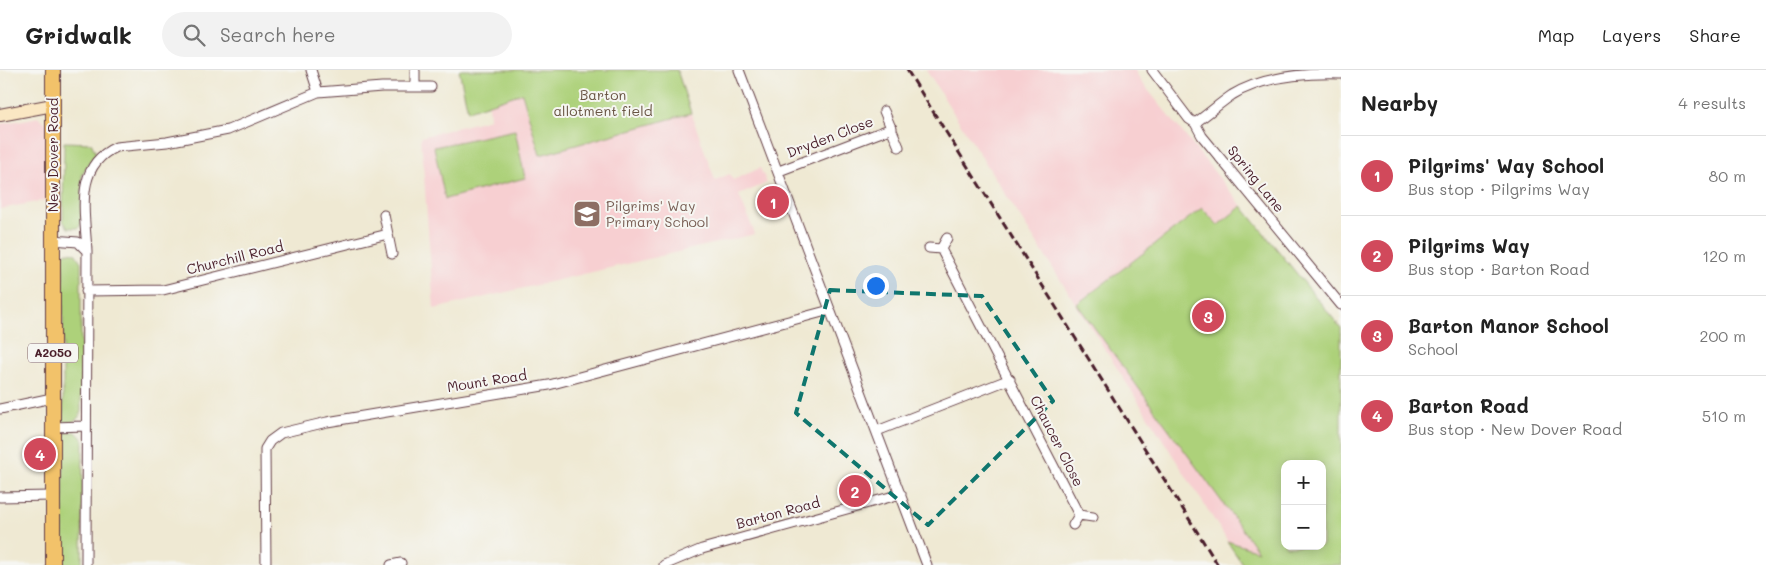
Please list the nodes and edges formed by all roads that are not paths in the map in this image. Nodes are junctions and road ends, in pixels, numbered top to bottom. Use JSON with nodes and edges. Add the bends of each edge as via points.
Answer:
{"nodes":[{"id":1,"x":53,"y":70,"type":"edge"},
{"id":2,"x":311,"y":70,"type":"edge"},
{"id":3,"x":739,"y":70,"type":"edge"},
{"id":4,"x":1152,"y":70,"type":"edge"},
{"id":5,"x":414,"y":71,"type":"edge"},
{"id":6,"x":1341,"y":74,"type":"edge"},
{"id":7,"x":415,"y":87,"type":"junction"},
{"id":8,"x":431,"y":87,"type":"dead end"},
{"id":9,"x":318,"y":92,"type":"junction"},
{"id":10,"x":53,"y":105,"type":"junction"},
{"id":11,"x":884,"y":110,"type":"dead end"},
{"id":12,"x":0,"y":115,"type":"edge"},
{"id":13,"x":1194,"y":123,"type":"junction"},
{"id":14,"x":892,"y":128,"type":"junction"},
{"id":15,"x":899,"y":147,"type":"dead end"},
{"id":16,"x":779,"y":171,"type":"junction"},
{"id":17,"x":384,"y":215,"type":"dead end"},
{"id":18,"x":86,"y":221,"type":"junction"},
{"id":19,"x":388,"y":234,"type":"junction"},
{"id":20,"x":947,"y":238,"type":"dead end"},
{"id":21,"x":53,"y":240,"type":"junction"},
{"id":22,"x":78,"y":242,"type":"junction"},
{"id":23,"x":929,"y":248,"type":"dead end"},
{"id":24,"x":942,"y":249,"type":"junction"},
{"id":25,"x":87,"y":251,"type":"junction"},
{"id":26,"x":392,"y":254,"type":"dead end"},
{"id":27,"x":86,"y":291,"type":"junction"},
{"id":28,"x":1341,"y":305,"type":"edge"},
{"id":29,"x":830,"y":310,"type":"junction"},
{"id":30,"x":1010,"y":379,"type":"junction"},
{"id":31,"x":52,"y":398,"type":"junction"},
{"id":32,"x":0,"y":409,"type":"edge"},
{"id":33,"x":86,"y":426,"type":"junction"},
{"id":34,"x":52,"y":428,"type":"junction"},
{"id":35,"x":877,"y":431,"type":"junction"},
{"id":36,"x":901,"y":494,"type":"junction"},
{"id":37,"x":52,"y":496,"type":"junction"},
{"id":38,"x":0,"y":497,"type":"edge"},
{"id":39,"x":1079,"y":515,"type":"junction"},
{"id":40,"x":1093,"y":517,"type":"dead end"},
{"id":41,"x":1073,"y":525,"type":"dead end"},
{"id":42,"x":400,"y":562,"type":"dead end"},
{"id":43,"x":53,"y":565,"type":"edge"},
{"id":44,"x":86,"y":565,"type":"edge"},
{"id":45,"x":266,"y":565,"type":"edge"},
{"id":46,"x":391,"y":565,"type":"edge"},
{"id":47,"x":664,"y":565,"type":"edge"},
{"id":48,"x":927,"y":565,"type":"edge"}],
"edges":[{"from":1,"to":10,"type":"main road","name":"New Dover Road","number":"A2050"},
{"from":2,"to":9,"type":"street"},
{"from":3,"to":16,"type":"street"},
{"from":4,"to":13,"type":"street","name":"Spring Lane"},
{"from":5,"to":7,"type":"street"},
{"from":6,"to":13,"type":"street","via":[[1261,82],[1233,95]]},
{"from":7,"to":8,"type":"street"},
{"from":7,"to":9,"type":"street"},
{"from":9,"to":18,"type":"street","via":[[228,130],[108,150],[95,162],[86,179]]},
{"from":10,"to":12,"type":"main road"},
{"from":10,"to":21,"type":"main road","name":"New Dover Road","number":"A2050"},
{"from":11,"to":14,"type":"street","name":"Dryden Close"},
{"from":13,"to":28,"type":"street","name":"Spring Lane"},
{"from":14,"to":15,"type":"street","name":"Dryden Close"},
{"from":14,"to":16,"type":"street","name":"Dryden Close"},
{"from":16,"to":29,"type":"street"},
{"from":17,"to":19,"type":"street"},
{"from":18,"to":22,"type":"street"},
{"from":18,"to":25,"type":"street"},
{"from":19,"to":26,"type":"street"},
{"from":19,"to":27,"type":"street","name":"Churchill Road","via":[[163,290]]},
{"from":20,"to":24,"type":"street"},
{"from":21,"to":22,"type":"street"},
{"from":21,"to":31,"type":"main road","name":"New Dover Road","number":"A2050"},
{"from":22,"to":25,"type":"street"},
{"from":23,"to":24,"type":"street"},
{"from":24,"to":30,"type":"street","name":"Chaucer Close"},
{"from":25,"to":27,"type":"street"},
{"from":27,"to":33,"type":"street"},
{"from":29,"to":35,"type":"street"},
{"from":29,"to":45,"type":"street","name":"Mount Road","via":[[549,385],[282,433],[270,441],[265,450]]},
{"from":30,"to":35,"type":"street"},
{"from":30,"to":39,"type":"street","name":"Chaucer Close"},
{"from":31,"to":32,"type":"street"},
{"from":31,"to":34,"type":"main road","name":"New Dover Road","number":"A2050"},
{"from":33,"to":34,"type":"street"},
{"from":33,"to":44,"type":"street"},
{"from":34,"to":37,"type":"main road","name":"New Dover Road","number":"A2050"},
{"from":35,"to":36,"type":"street"},
{"from":36,"to":47,"type":"street","name":"Barton Road","via":[[702,549]]},
{"from":36,"to":48,"type":"street"},
{"from":37,"to":38,"type":"street"},
{"from":37,"to":43,"type":"main road","name":"New Dover Road","number":"A2050"},
{"from":39,"to":40,"type":"street"},
{"from":39,"to":41,"type":"street"},
{"from":42,"to":46,"type":"street"}]}
